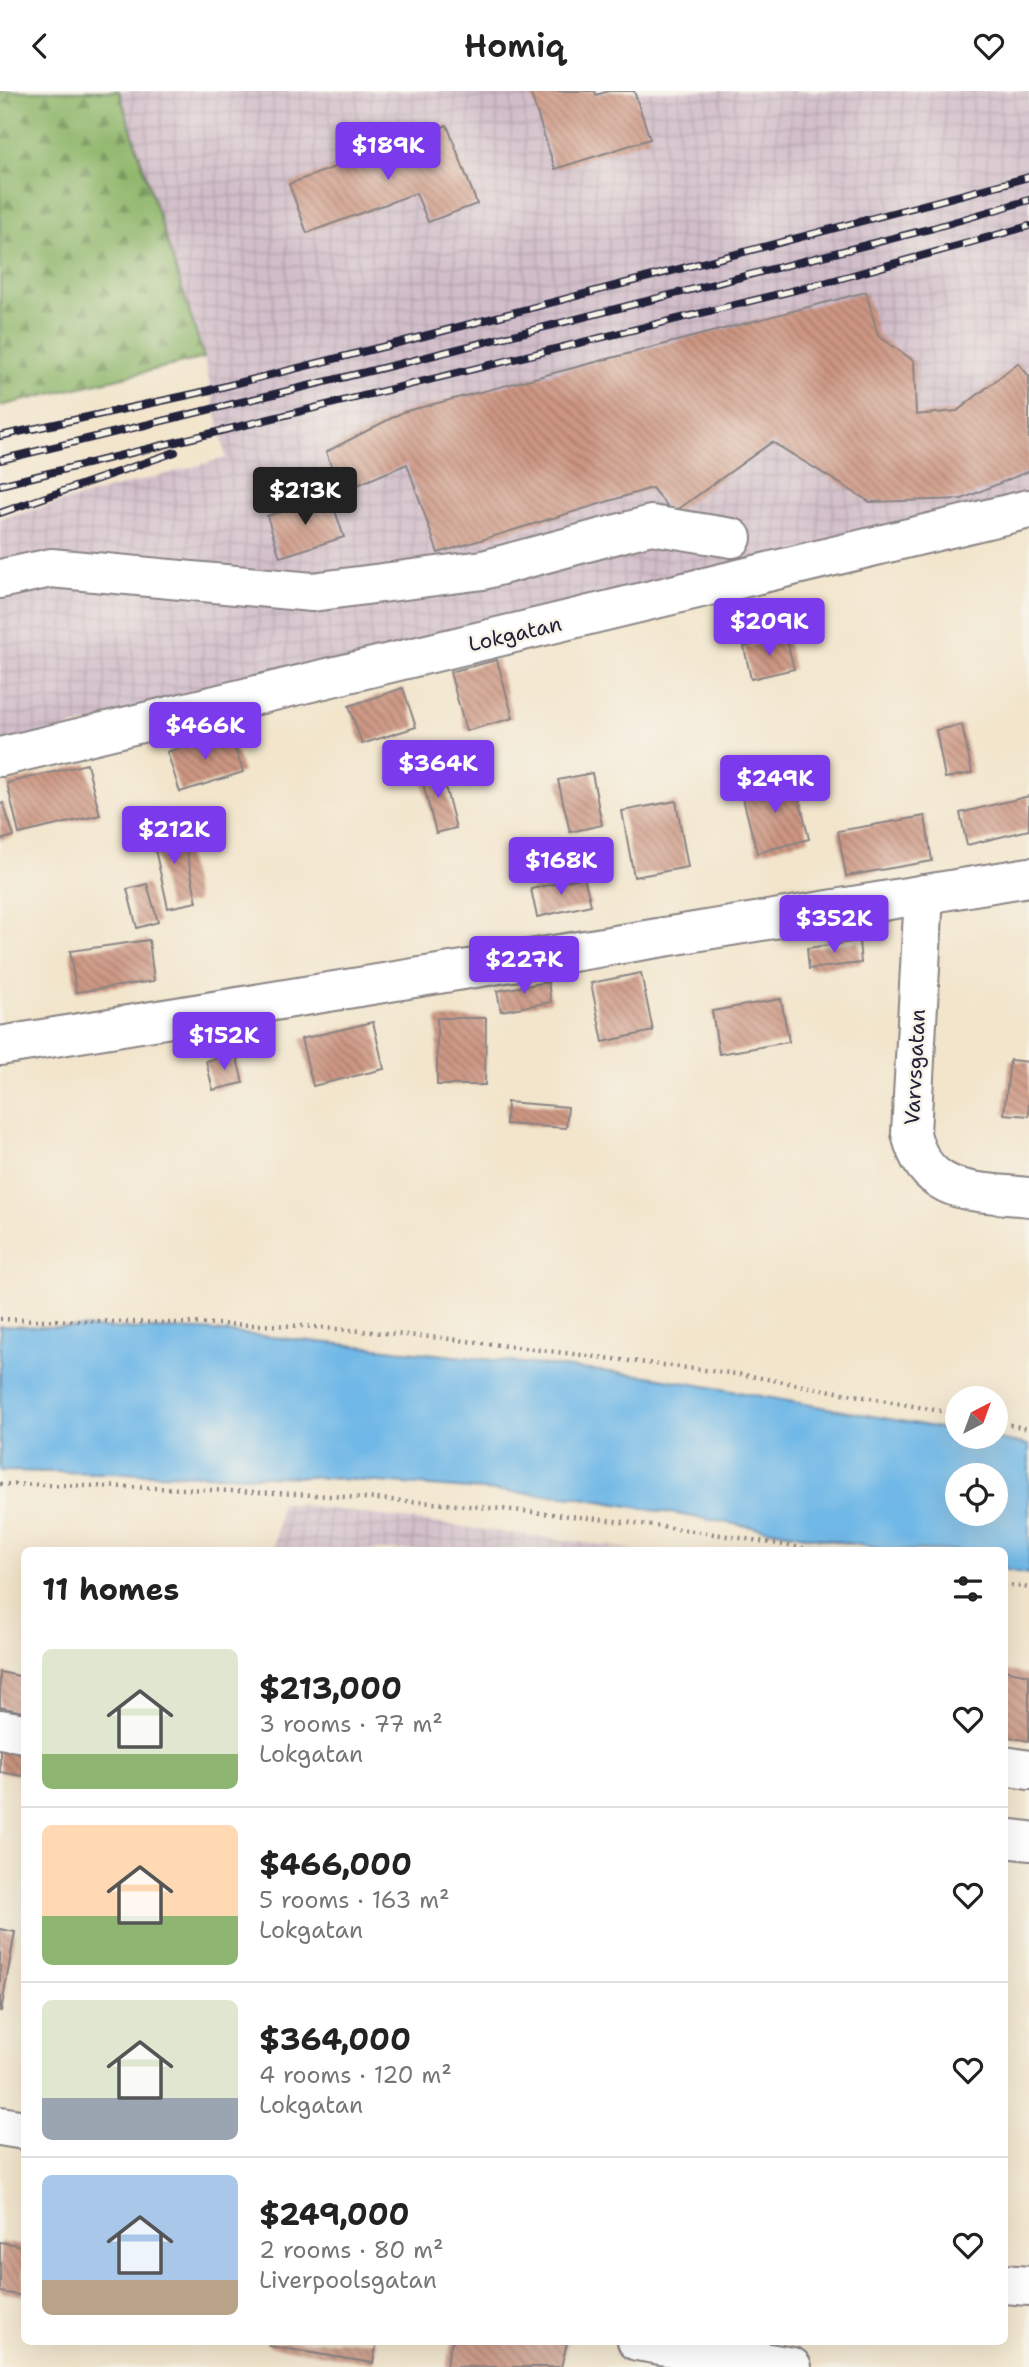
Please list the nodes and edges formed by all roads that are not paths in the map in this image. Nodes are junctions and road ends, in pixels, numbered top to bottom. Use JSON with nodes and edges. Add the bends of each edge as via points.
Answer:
{"nodes":[{"id":1,"x":1029,"y":509,"type":"edge"},
{"id":2,"x":732,"y":538,"type":"dead end"},
{"id":3,"x":0,"y":579,"type":"edge"},
{"id":4,"x":0,"y":757,"type":"edge"},
{"id":5,"x":1029,"y":877,"type":"edge"},
{"id":6,"x":924,"y":894,"type":"junction"},
{"id":7,"x":0,"y":1046,"type":"edge"},
{"id":8,"x":1029,"y":1197,"type":"edge"},
{"id":9,"x":0,"y":1729,"type":"edge"},
{"id":10,"x":21,"y":1732,"type":"edge"},
{"id":11,"x":1008,"y":1767,"type":"edge"},
{"id":12,"x":1029,"y":1770,"type":"edge"},
{"id":13,"x":1008,"y":1838,"type":"edge"},
{"id":14,"x":1029,"y":1841,"type":"edge"},
{"id":15,"x":0,"y":2126,"type":"edge"},
{"id":16,"x":21,"y":2130,"type":"edge"},
{"id":17,"x":1008,"y":2284,"type":"edge"},
{"id":18,"x":1029,"y":2286,"type":"edge"},
{"id":19,"x":660,"y":2345,"type":"edge"},
{"id":20,"x":789,"y":2345,"type":"edge"},
{"id":21,"x":789,"y":2367,"type":"edge"}],
"edges":[{"from":1,"to":4,"type":"street","name":"Lokgatan"},
{"from":2,"to":3,"type":"street","via":[[652,525],[483,571],[312,592],[51,568]]},
{"from":5,"to":6,"type":"street"},
{"from":6,"to":7,"type":"street"},
{"from":6,"to":8,"type":"street","name":"Varvsgatan","via":[[911,1133],[915,1151],[934,1177],[950,1187]]},
{"from":9,"to":10,"type":"street"},
{"from":11,"to":12,"type":"street"},
{"from":13,"to":14,"type":"street"},
{"from":15,"to":16,"type":"street"},
{"from":17,"to":18,"type":"street"},
{"from":19,"to":21,"type":"street"},
{"from":20,"to":21,"type":"street"}]}
